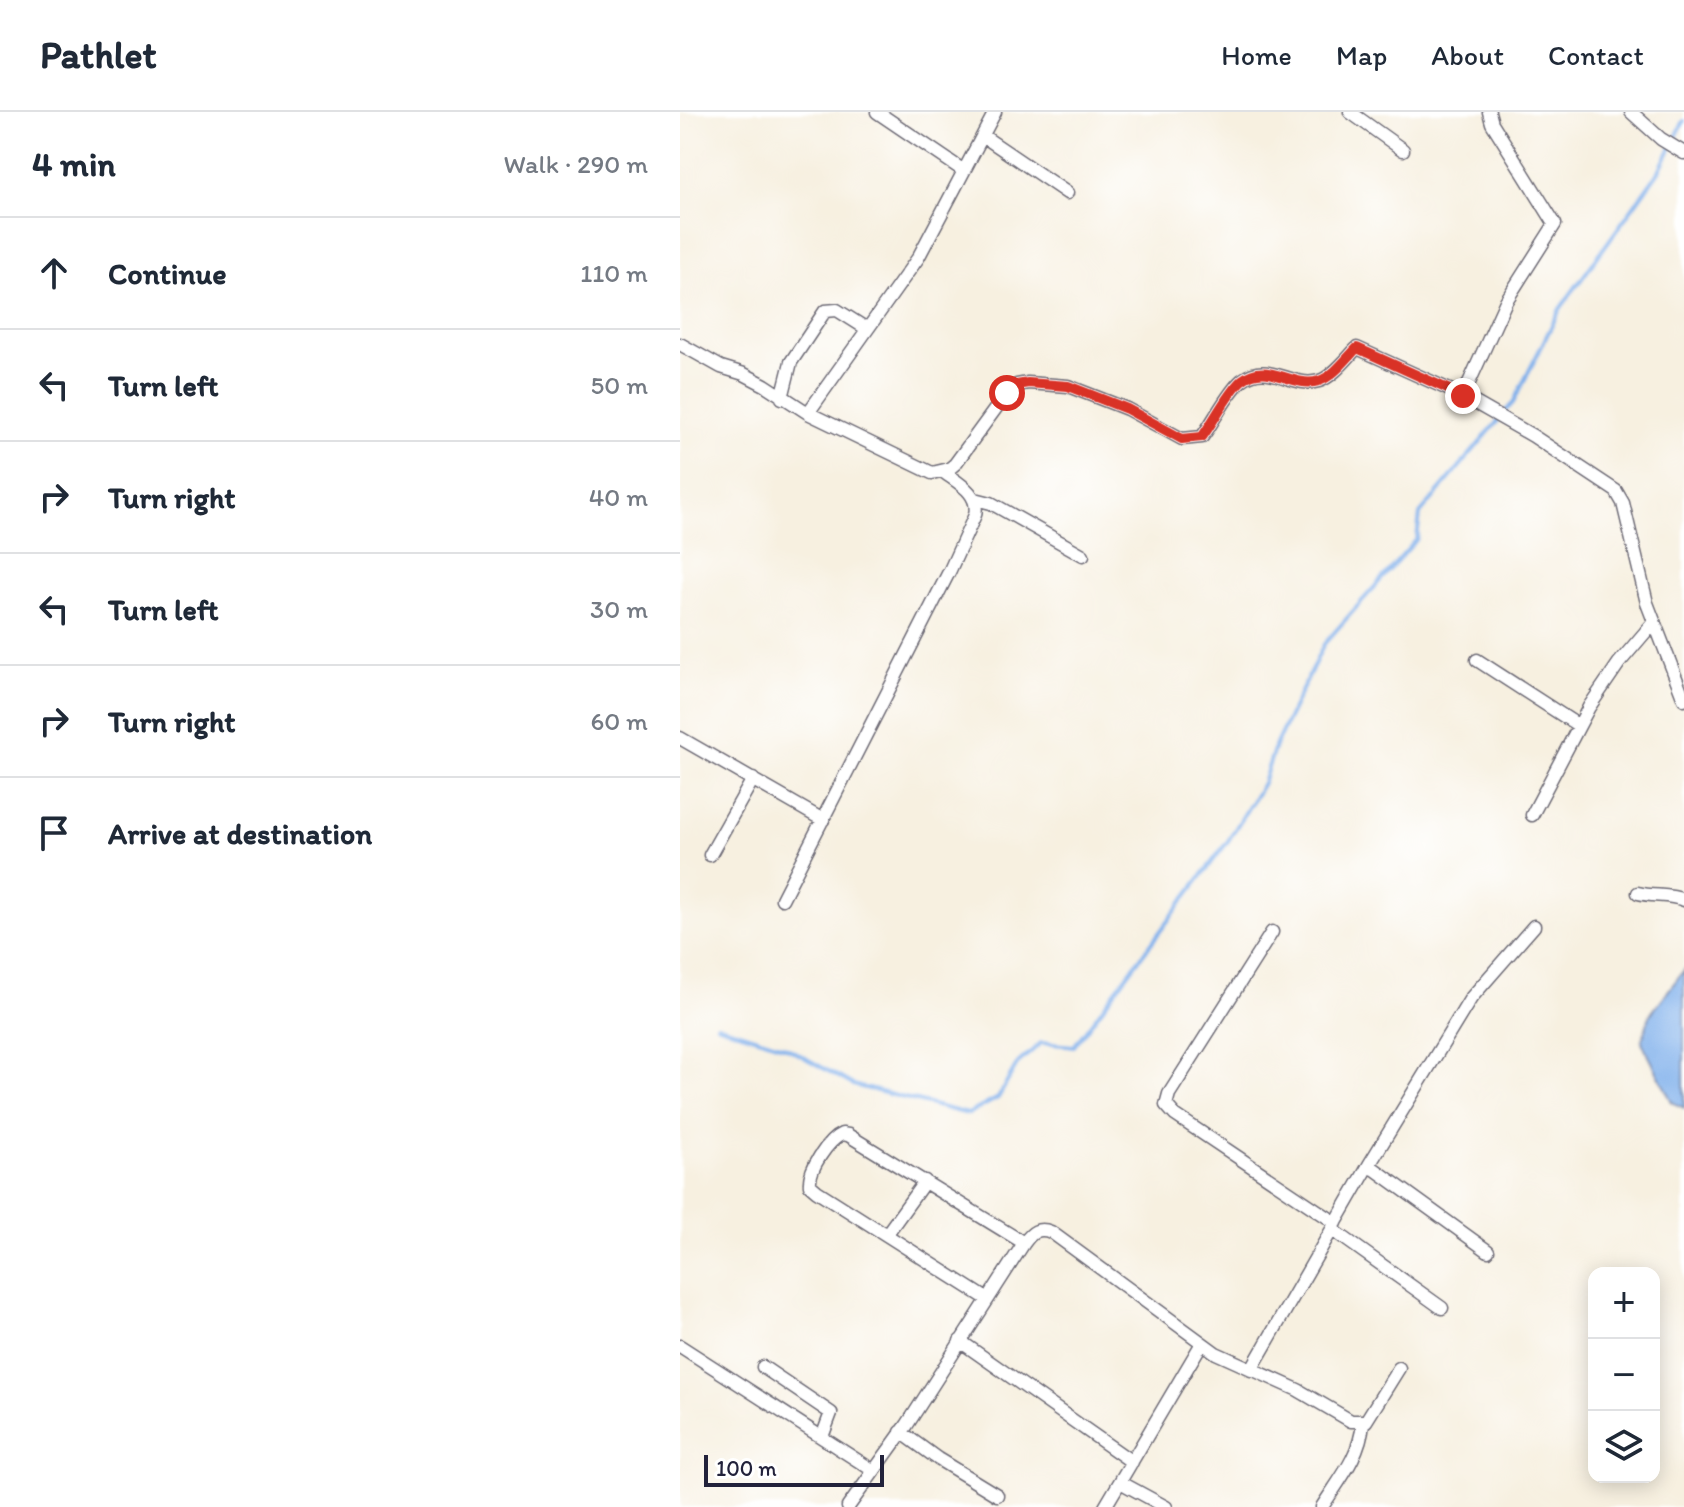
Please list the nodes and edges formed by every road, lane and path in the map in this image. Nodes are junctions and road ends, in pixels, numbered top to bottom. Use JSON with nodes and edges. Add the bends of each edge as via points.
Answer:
{"nodes":[{"id":1,"x":877,"y":112,"type":"edge"},
{"id":2,"x":995,"y":112,"type":"edge"},
{"id":3,"x":1350,"y":112,"type":"edge"},
{"id":4,"x":1631,"y":112,"type":"edge"},
{"id":5,"x":1490,"y":113,"type":"edge"},
{"id":6,"x":983,"y":136,"type":"junction"},
{"id":7,"x":1675,"y":147,"type":"edge"},
{"id":8,"x":1403,"y":150,"type":"dead end"},
{"id":9,"x":964,"y":171,"type":"junction"},
{"id":10,"x":1067,"y":193,"type":"dead end"},
{"id":11,"x":867,"y":329,"type":"junction"},
{"id":12,"x":680,"y":344,"type":"edge"},
{"id":13,"x":1463,"y":396,"type":"junction"},
{"id":14,"x":782,"y":398,"type":"junction"},
{"id":15,"x":808,"y":413,"type":"junction"},
{"id":16,"x":942,"y":471,"type":"junction"},
{"id":17,"x":975,"y":499,"type":"junction"},
{"id":18,"x":1083,"y":555,"type":"dead end"},
{"id":19,"x":1654,"y":622,"type":"junction"},
{"id":20,"x":1477,"y":660,"type":"dead end"},
{"id":21,"x":1684,"y":699,"type":"edge"},
{"id":22,"x":1579,"y":726,"type":"junction"},
{"id":23,"x":680,"y":738,"type":"edge"},
{"id":24,"x":753,"y":779,"type":"junction"},
{"id":25,"x":1532,"y":815,"type":"dead end"},
{"id":26,"x":823,"y":820,"type":"junction"},
{"id":27,"x":710,"y":855,"type":"dead end"},
{"id":28,"x":1638,"y":893,"type":"dead end"},
{"id":29,"x":782,"y":899,"type":"dead end"},
{"id":30,"x":1684,"y":900,"type":"edge"},
{"id":31,"x":1534,"y":926,"type":"dead end"},
{"id":32,"x":1272,"y":932,"type":"dead end"},
{"id":33,"x":1369,"y":1165,"type":"junction"},
{"id":34,"x":925,"y":1181,"type":"junction"},
{"id":35,"x":1334,"y":1227,"type":"junction"},
{"id":36,"x":886,"y":1235,"type":"junction"},
{"id":37,"x":1024,"y":1243,"type":"junction"},
{"id":38,"x":1488,"y":1251,"type":"dead end"},
{"id":39,"x":987,"y":1299,"type":"junction"},
{"id":40,"x":1442,"y":1308,"type":"dead end"},
{"id":41,"x":960,"y":1341,"type":"junction"},
{"id":42,"x":1202,"y":1343,"type":"junction"},
{"id":43,"x":680,"y":1346,"type":"edge"},
{"id":44,"x":763,"y":1367,"type":"dead end"},
{"id":45,"x":1399,"y":1368,"type":"dead end"},
{"id":46,"x":1251,"y":1370,"type":"junction"},
{"id":47,"x":1363,"y":1423,"type":"junction"},
{"id":48,"x":901,"y":1432,"type":"junction"},
{"id":49,"x":822,"y":1437,"type":"junction"},
{"id":50,"x":1132,"y":1462,"type":"junction"},
{"id":51,"x":874,"y":1471,"type":"junction"},
{"id":52,"x":1120,"y":1482,"type":"junction"},
{"id":53,"x":997,"y":1495,"type":"dead end"},
{"id":54,"x":848,"y":1507,"type":"edge"},
{"id":55,"x":1105,"y":1507,"type":"edge"},
{"id":56,"x":1166,"y":1507,"type":"edge"},
{"id":57,"x":1322,"y":1507,"type":"edge"}],
"edges":[{"from":1,"to":9,"type":"street"},
{"from":2,"to":6,"type":"street"},
{"from":3,"to":8,"type":"street"},
{"from":4,"to":7,"type":"street"},
{"from":5,"to":13,"type":"street","via":[[1555,224],[1506,301]]},
{"from":6,"to":9,"type":"street"},
{"from":6,"to":10,"type":"street"},
{"from":9,"to":11,"type":"street","via":[[918,258]]},
{"from":11,"to":14,"type":"street","via":[[837,310],[825,311],[791,362]]},
{"from":11,"to":15,"type":"street"},
{"from":12,"to":14,"type":"street"},
{"from":13,"to":16,"type":"street","via":[[1357,348],[1319,381],[1304,383],[1256,372],[1240,381],[1202,437],[1182,439],[1127,409],[1068,386],[1028,383],[1007,393],[955,464]]},
{"from":13,"to":19,"type":"street","via":[[1616,491]]},
{"from":14,"to":15,"type":"street"},
{"from":15,"to":16,"type":"street","via":[[925,471]]},
{"from":16,"to":17,"type":"street"},
{"from":17,"to":18,"type":"street"},
{"from":17,"to":26,"type":"street","via":[[975,515],[950,570]]},
{"from":19,"to":21,"type":"street"},
{"from":19,"to":22,"type":"street","via":[[1619,663]]},
{"from":20,"to":22,"type":"street"},
{"from":22,"to":25,"type":"street"},
{"from":23,"to":24,"type":"street"},
{"from":24,"to":26,"type":"street"},
{"from":24,"to":27,"type":"street"},
{"from":26,"to":29,"type":"street"},
{"from":28,"to":30,"type":"street"},
{"from":31,"to":33,"type":"street","via":[[1471,998]]},
{"from":32,"to":35,"type":"street","via":[[1166,1105]]},
{"from":33,"to":35,"type":"street"},
{"from":33,"to":38,"type":"street"},
{"from":34,"to":36,"type":"street"},
{"from":34,"to":36,"type":"street","via":[[848,1135],[835,1137],[810,1174],[810,1185]]},
{"from":34,"to":37,"type":"street"},
{"from":35,"to":40,"type":"street"},
{"from":35,"to":46,"type":"street"},
{"from":36,"to":39,"type":"street"},
{"from":37,"to":39,"type":"street"},
{"from":37,"to":42,"type":"street","via":[[1038,1230],[1051,1232]]},
{"from":39,"to":41,"type":"street"},
{"from":41,"to":48,"type":"street"},
{"from":41,"to":50,"type":"street"},
{"from":42,"to":46,"type":"street"},
{"from":42,"to":50,"type":"street"},
{"from":43,"to":49,"type":"street"},
{"from":44,"to":49,"type":"street","via":[[831,1413]]},
{"from":45,"to":47,"type":"street"},
{"from":46,"to":47,"type":"street"},
{"from":47,"to":57,"type":"street","via":[[1351,1463]]},
{"from":48,"to":51,"type":"street"},
{"from":48,"to":53,"type":"street"},
{"from":49,"to":51,"type":"street"},
{"from":50,"to":52,"type":"street"},
{"from":51,"to":54,"type":"street"},
{"from":52,"to":55,"type":"street"},
{"from":52,"to":56,"type":"street"}]}
